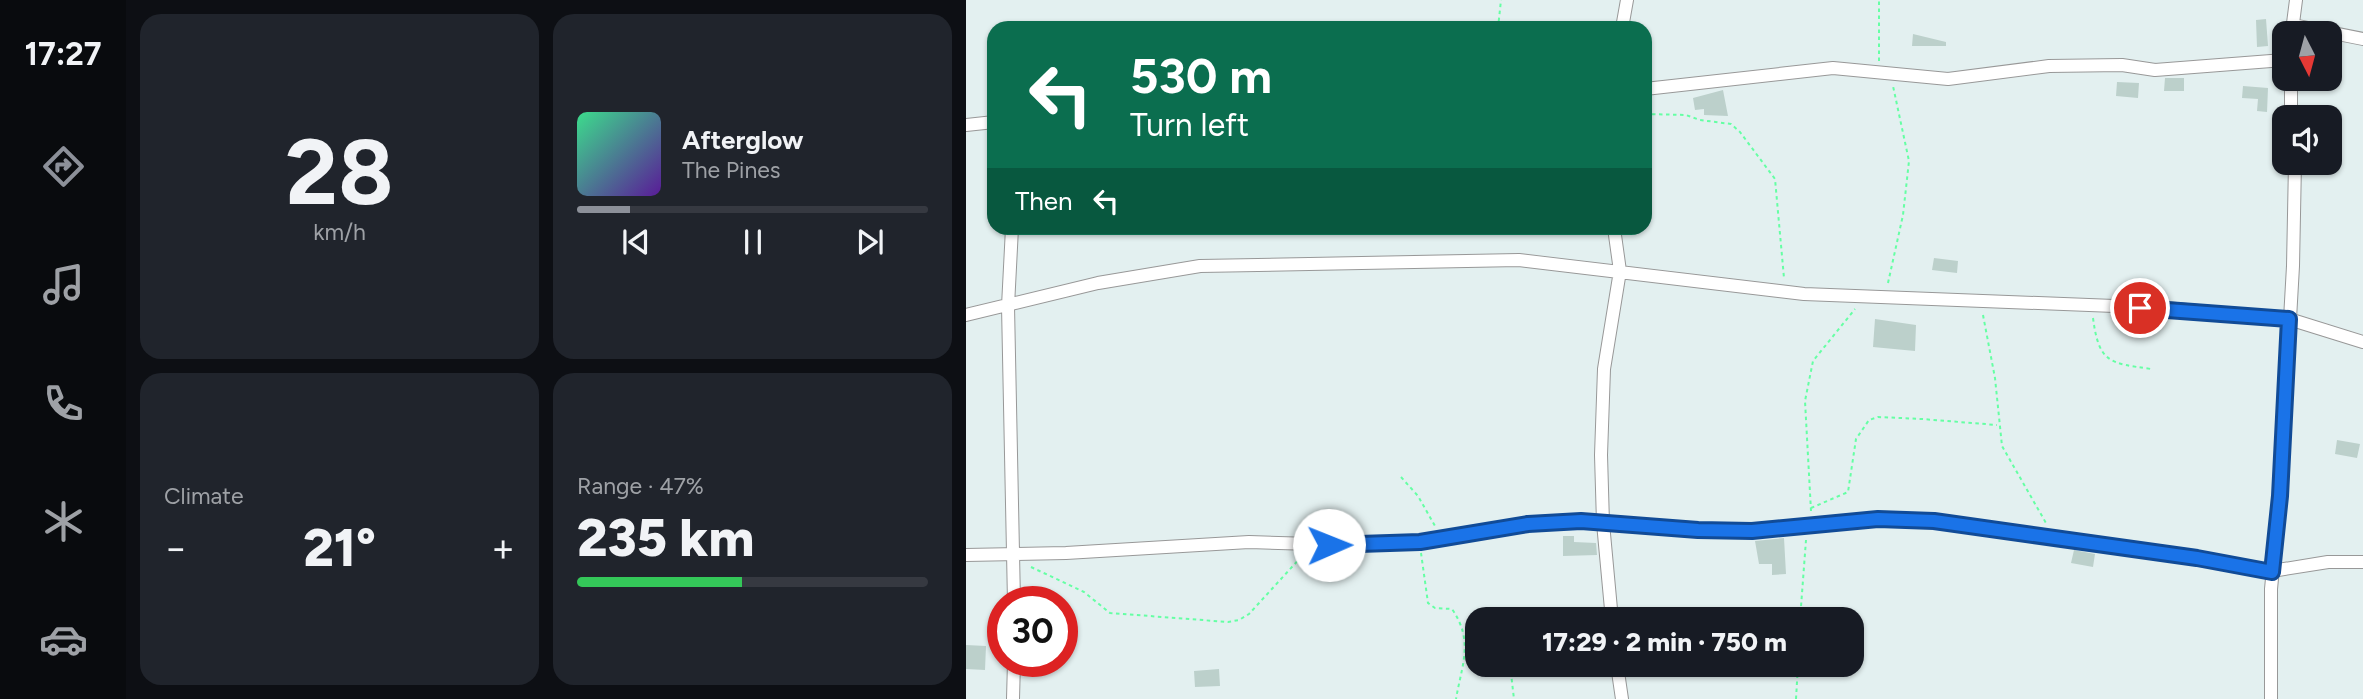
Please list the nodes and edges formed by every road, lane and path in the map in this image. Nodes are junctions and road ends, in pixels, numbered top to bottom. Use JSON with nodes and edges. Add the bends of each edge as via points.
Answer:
{"nodes":[{"id":1,"x":1501,"y":0,"type":"edge"},
{"id":2,"x":1627,"y":0,"type":"edge"},
{"id":3,"x":1879,"y":0,"type":"edge"},
{"id":4,"x":2296,"y":0,"type":"edge"},
{"id":5,"x":1499,"y":21,"type":"edge"},
{"id":6,"x":1623,"y":21,"type":"edge"},
{"id":7,"x":2293,"y":21,"type":"edge"},
{"id":8,"x":2342,"y":36,"type":"edge"},
{"id":9,"x":2363,"y":39,"type":"edge"},
{"id":10,"x":2272,"y":61,"type":"edge"},
{"id":11,"x":1879,"y":73,"type":"junction"},
{"id":12,"x":1893,"y":74,"type":"junction"},
{"id":13,"x":1652,"y":88,"type":"edge"},
{"id":14,"x":1652,"y":114,"type":"edge"},
{"id":15,"x":987,"y":123,"type":"edge"},
{"id":16,"x":966,"y":125,"type":"edge"},
{"id":17,"x":2295,"y":175,"type":"edge"},
{"id":18,"x":1012,"y":235,"type":"edge"},
{"id":19,"x":1615,"y":235,"type":"edge"},
{"id":20,"x":1620,"y":271,"type":"junction"},
{"id":21,"x":1786,"y":292,"type":"junction"},
{"id":22,"x":1868,"y":296,"type":"junction"},
{"id":23,"x":1884,"y":298,"type":"junction"},
{"id":24,"x":1980,"y":301,"type":"junction"},
{"id":25,"x":1008,"y":306,"type":"junction"},
{"id":26,"x":2092,"y":307,"type":"junction"},
{"id":27,"x":966,"y":315,"type":"edge"},
{"id":28,"x":2289,"y":319,"type":"junction"},
{"id":29,"x":2363,"y":342,"type":"edge"},
{"id":30,"x":2151,"y":369,"type":"dead end"},
{"id":31,"x":1998,"y":425,"type":"junction"},
{"id":32,"x":1401,"y":477,"type":"dead end"},
{"id":33,"x":1811,"y":508,"type":"junction"},
{"id":34,"x":1603,"y":523,"type":"junction"},
{"id":35,"x":1810,"y":523,"type":"junction"},
{"id":36,"x":1443,"y":539,"type":"junction"},
{"id":37,"x":2054,"y":540,"type":"junction"},
{"id":38,"x":1420,"y":542,"type":"junction"},
{"id":39,"x":1312,"y":545,"type":"junction"},
{"id":40,"x":966,"y":555,"type":"edge"},
{"id":41,"x":1013,"y":558,"type":"junction"},
{"id":42,"x":2363,"y":562,"type":"edge"},
{"id":43,"x":2272,"y":572,"type":"junction"},
{"id":44,"x":1014,"y":586,"type":"edge"},
{"id":45,"x":1611,"y":607,"type":"edge"},
{"id":46,"x":1801,"y":607,"type":"edge"},
{"id":47,"x":1014,"y":677,"type":"edge"},
{"id":48,"x":1511,"y":677,"type":"edge"},
{"id":49,"x":1619,"y":677,"type":"edge"},
{"id":50,"x":1797,"y":677,"type":"edge"},
{"id":51,"x":1013,"y":699,"type":"edge"},
{"id":52,"x":1457,"y":699,"type":"edge"},
{"id":53,"x":1514,"y":699,"type":"edge"},
{"id":54,"x":1622,"y":699,"type":"edge"},
{"id":55,"x":1796,"y":699,"type":"edge"},
{"id":56,"x":2271,"y":699,"type":"edge"}],
"edges":[{"from":1,"to":5,"type":"path"},
{"from":2,"to":6,"type":"street"},
{"from":3,"to":11,"type":"path"},
{"from":4,"to":7,"type":"street"},
{"from":8,"to":9,"type":"street"},
{"from":10,"to":12,"type":"street","via":[[2155,70],[2122,65],[2049,66],[1948,79]]},
{"from":11,"to":12,"type":"street"},
{"from":11,"to":13,"type":"street","via":[[1833,68]]},
{"from":12,"to":23,"type":"path","via":[[1909,161],[1903,215]]},
{"from":14,"to":21,"type":"path","via":[[1731,124],[1740,132],[1775,179]]},
{"from":15,"to":16,"type":"street"},
{"from":17,"to":28,"type":"street"},
{"from":18,"to":25,"type":"street"},
{"from":19,"to":20,"type":"street"},
{"from":20,"to":21,"type":"street"},
{"from":20,"to":25,"type":"street","via":[[1519,260],[1200,266],[1098,283]]},
{"from":20,"to":34,"type":"street","via":[[1603,394]]},
{"from":21,"to":22,"type":"street"},
{"from":22,"to":23,"type":"street"},
{"from":22,"to":33,"type":"path","via":[[1813,361],[1805,401]]},
{"from":23,"to":24,"type":"street"},
{"from":24,"to":26,"type":"street"},
{"from":24,"to":31,"type":"path","via":[[1996,378]]},
{"from":25,"to":27,"type":"street"},
{"from":25,"to":41,"type":"street"},
{"from":26,"to":28,"type":"street"},
{"from":26,"to":30,"type":"path","via":[[2097,346],[2103,355]]},
{"from":28,"to":29,"type":"street"},
{"from":28,"to":43,"type":"street"},
{"from":31,"to":33,"type":"path","via":[[1869,420],[1856,439],[1849,492]]},
{"from":31,"to":37,"type":"path","via":[[2006,457],[2033,496]]},
{"from":32,"to":36,"type":"path"},
{"from":33,"to":35,"type":"path"},
{"from":34,"to":35,"type":"street","via":[[1752,531]]},
{"from":34,"to":36,"type":"street","via":[[1528,524]]},
{"from":34,"to":45,"type":"street"},
{"from":35,"to":37,"type":"street","via":[[1934,521]]},
{"from":35,"to":46,"type":"path"},
{"from":36,"to":38,"type":"street"},
{"from":37,"to":43,"type":"street"},
{"from":38,"to":39,"type":"street"},
{"from":38,"to":52,"type":"path","via":[[1428,603],[1451,609],[1466,634]]},
{"from":39,"to":41,"type":"street","via":[[1224,542]]},
{"from":39,"to":41,"type":"path","via":[[1249,614],[1228,622],[1110,613],[1084,592]]},
{"from":40,"to":41,"type":"street"},
{"from":41,"to":44,"type":"street"},
{"from":42,"to":43,"type":"street","via":[[2328,562]]},
{"from":43,"to":56,"type":"street"},
{"from":47,"to":51,"type":"street"},
{"from":48,"to":53,"type":"path"},
{"from":49,"to":54,"type":"street"},
{"from":50,"to":55,"type":"path"}]}
